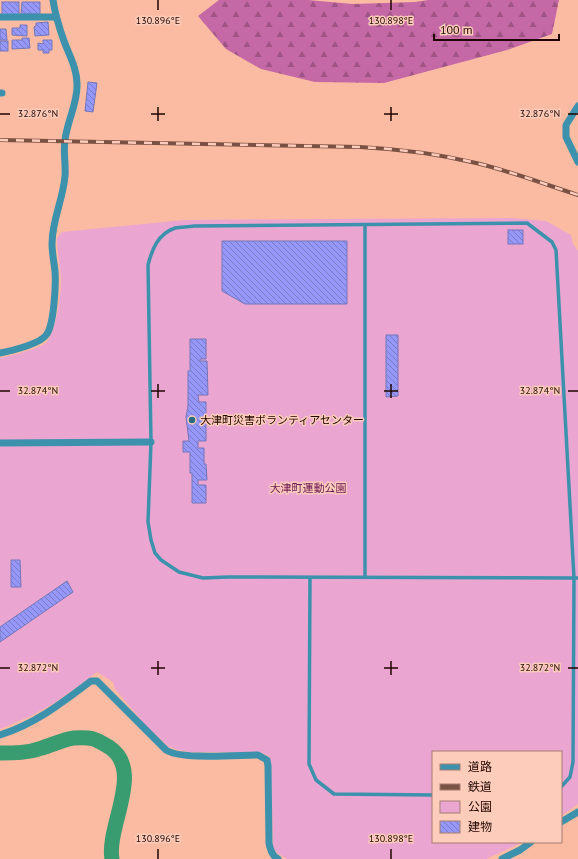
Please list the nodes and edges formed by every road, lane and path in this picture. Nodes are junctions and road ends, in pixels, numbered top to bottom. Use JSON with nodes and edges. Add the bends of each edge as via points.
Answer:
{"nodes":[{"id":1,"x":53,"y":0,"type":"edge"},
{"id":2,"x":0,"y":17,"type":"edge"},
{"id":3,"x":56,"y":17,"type":"junction"},
{"id":4,"x":578,"y":106,"type":"edge"},
{"id":5,"x":578,"y":162,"type":"edge"},
{"id":6,"x":365,"y":226,"type":"junction"},
{"id":7,"x":0,"y":353,"type":"edge"},
{"id":8,"x":151,"y":442,"type":"junction"},
{"id":9,"x":0,"y":444,"type":"edge"},
{"id":10,"x":365,"y":577,"type":"junction"},
{"id":11,"x":310,"y":578,"type":"junction"},
{"id":12,"x":576,"y":578,"type":"edge"},
{"id":13,"x":0,"y":735,"type":"edge"},
{"id":14,"x":562,"y":786,"type":"edge"},
{"id":15,"x":432,"y":795,"type":"edge"},
{"id":16,"x":578,"y":812,"type":"edge"},
{"id":17,"x":562,"y":821,"type":"edge"},
{"id":18,"x":530,"y":843,"type":"edge"},
{"id":19,"x":278,"y":859,"type":"edge"},
{"id":20,"x":502,"y":859,"type":"edge"}],
"edges":[{"from":1,"to":3,"type":"street"},
{"from":2,"to":3,"type":"street"},
{"from":3,"to":7,"type":"street","via":[[75,67],[77,84],[65,141],[63,190],[54,220],[54,302],[50,329],[44,337],[32,343]]},
{"from":4,"to":5,"type":"street","via":[[566,125],[566,137]]},
{"from":6,"to":8,"type":"lane","via":[[194,226],[175,228],[160,238],[151,251],[148,265]]},
{"from":6,"to":10,"type":"lane"},
{"from":6,"to":12,"type":"lane","via":[[527,223],[552,242],[556,250]]},
{"from":8,"to":9,"type":"street"},
{"from":8,"to":11,"type":"lane","via":[[148,522],[155,552],[161,560],[178,572],[203,578]]},
{"from":10,"to":11,"type":"lane"},
{"from":10,"to":12,"type":"lane"},
{"from":11,"to":15,"type":"lane","via":[[309,764],[316,780],[334,794]]},
{"from":12,"to":14,"type":"lane","via":[[573,762],[570,777]]},
{"from":13,"to":19,"type":"street","via":[[40,718],[91,681],[97,681],[171,753],[185,756],[258,755],[267,760],[269,843],[271,852]]},
{"from":16,"to":17,"type":"street"},
{"from":18,"to":20,"type":"street"}]}
